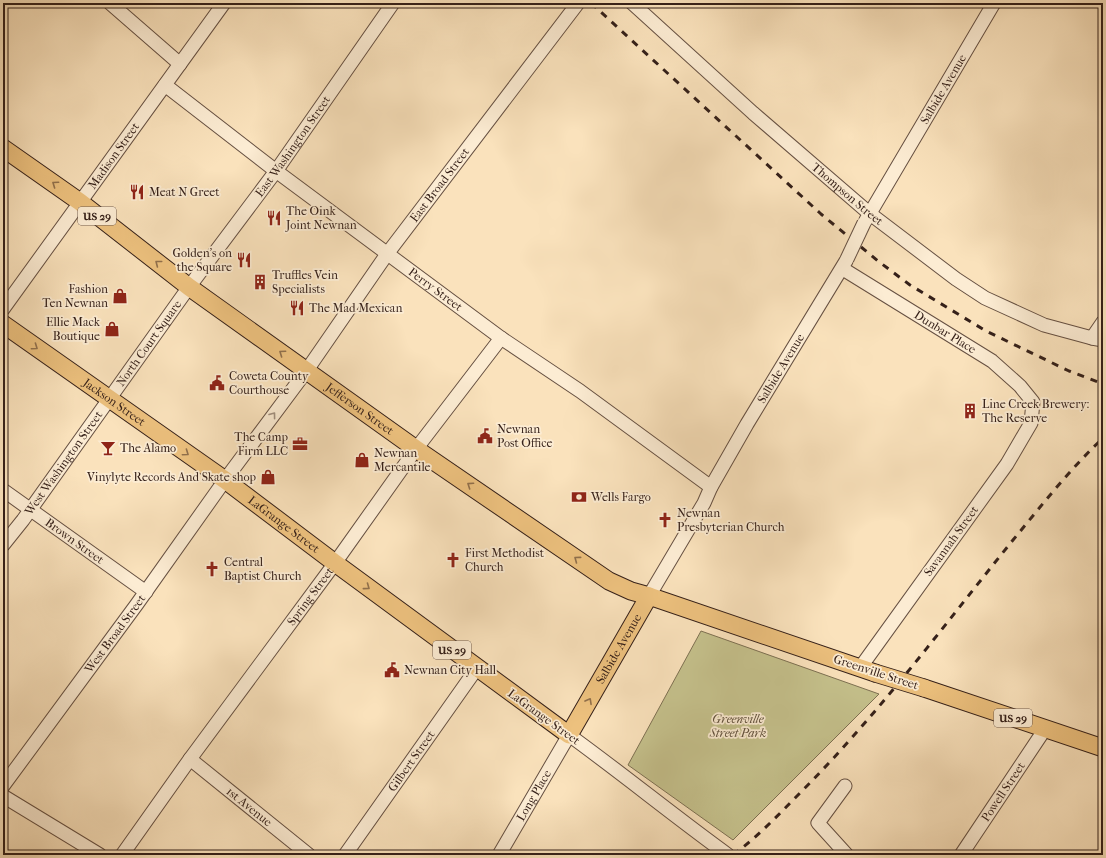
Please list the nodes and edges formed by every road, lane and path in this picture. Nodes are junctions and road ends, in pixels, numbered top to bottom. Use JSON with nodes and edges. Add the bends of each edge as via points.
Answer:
{"nodes":[{"id":1,"x":110,"y":3,"type":"edge"},
{"id":2,"x":224,"y":3,"type":"edge"},
{"id":3,"x":393,"y":3,"type":"edge"},
{"id":4,"x":578,"y":3,"type":"edge"},
{"id":5,"x":632,"y":3,"type":"edge"},
{"id":6,"x":994,"y":3,"type":"edge"},
{"id":7,"x":180,"y":64,"type":"junction"},
{"id":8,"x":164,"y":85,"type":"junction"},
{"id":9,"x":3,"y":148,"type":"edge"},
{"id":10,"x":276,"y":171,"type":"junction"},
{"id":11,"x":80,"y":202,"type":"junction"},
{"id":12,"x":867,"y":218,"type":"junction"},
{"id":13,"x":387,"y":254,"type":"junction"},
{"id":14,"x":845,"y":264,"type":"junction"},
{"id":15,"x":189,"y":287,"type":"junction"},
{"id":16,"x":3,"y":309,"type":"edge"},
{"id":17,"x":1103,"y":322,"type":"edge"},
{"id":18,"x":3,"y":324,"type":"edge"},
{"id":19,"x":501,"y":338,"type":"junction"},
{"id":20,"x":1098,"y":339,"type":"edge"},
{"id":21,"x":307,"y":370,"type":"junction"},
{"id":22,"x":109,"y":398,"type":"junction"},
{"id":23,"x":1032,"y":410,"type":"joint"},
{"id":24,"x":416,"y":449,"type":"junction"},
{"id":25,"x":225,"y":480,"type":"junction"},
{"id":26,"x":711,"y":488,"type":"junction"},
{"id":27,"x":3,"y":490,"type":"edge"},
{"id":28,"x":30,"y":510,"type":"junction"},
{"id":29,"x":3,"y":545,"type":"edge"},
{"id":30,"x":335,"y":563,"type":"junction"},
{"id":31,"x":609,"y":581,"type":"junction"},
{"id":32,"x":146,"y":592,"type":"junction"},
{"id":33,"x":649,"y":596,"type":"junction"},
{"id":34,"x":638,"y":615,"type":"junction"},
{"id":35,"x":477,"y":668,"type":"junction"},
{"id":36,"x":868,"y":670,"type":"junction"},
{"id":37,"x":1045,"y":729,"type":"junction"},
{"id":38,"x":570,"y":735,"type":"junction"},
{"id":39,"x":1103,"y":748,"type":"edge"},
{"id":40,"x":190,"y":759,"type":"junction"},
{"id":41,"x":3,"y":786,"type":"edge"},
{"id":42,"x":845,"y":786,"type":"dead end"},
{"id":43,"x":3,"y":796,"type":"edge"},
{"id":44,"x":100,"y":855,"type":"edge"},
{"id":45,"x":122,"y":855,"type":"edge"},
{"id":46,"x":309,"y":855,"type":"edge"},
{"id":47,"x":345,"y":855,"type":"edge"},
{"id":48,"x":499,"y":855,"type":"edge"},
{"id":49,"x":728,"y":855,"type":"edge"},
{"id":50,"x":848,"y":855,"type":"edge"},
{"id":51,"x":961,"y":855,"type":"edge"}],
"edges":[{"from":1,"to":7,"type":"street"},
{"from":2,"to":7,"type":"street","name":"Madison Street"},
{"from":3,"to":10,"type":"street","name":"East Washington Street"},
{"from":4,"to":13,"type":"street","name":"East Broad Street"},
{"from":5,"to":12,"type":"street","name":"Thompson Street"},
{"from":6,"to":12,"type":"street","name":"Salbide Avenue"},
{"from":7,"to":8,"type":"street","name":"Madison Street"},
{"from":8,"to":10,"type":"street","name":"Perry Street"},
{"from":8,"to":11,"type":"street","name":"Madison Street"},
{"from":11,"to":9,"type":"main road","name":"Jefferson Street","number":"US 29","one_way":true},
{"from":10,"to":13,"type":"street","name":"Perry Street"},
{"from":10,"to":15,"type":"street","name":"East Washington Street"},
{"from":15,"to":11,"type":"main road","name":"Jefferson Street","number":"US 29","one_way":true},
{"from":11,"to":16,"type":"street","name":"Madison Street"},
{"from":12,"to":14,"type":"street","name":"Salbide Avenue","bridge":true},
{"from":12,"to":20,"type":"street","name":"Thompson Street","via":[[985,298],[1044,325]]},
{"from":13,"to":19,"type":"street","name":"Perry Street"},
{"from":13,"to":21,"type":"street","name":"East Broad Street"},
{"from":14,"to":23,"type":"street","name":"Dunbar Place","via":[[992,361],[1020,386],[1033,402]]},
{"from":14,"to":26,"type":"street","name":"Salbide Avenue"},
{"from":21,"to":15,"type":"main road","name":"Jefferson Street","number":"US 29","one_way":true},
{"from":15,"to":22,"type":"street","name":"North Court Square"},
{"from":17,"to":20,"type":"street"},
{"from":18,"to":22,"type":"main road","name":"Jackson Street","number":"US 29","one_way":true},
{"from":19,"to":24,"type":"street","name":"Spring Street"},
{"from":19,"to":26,"type":"street","name":"Perry Street","via":[[580,391]]},
{"from":21,"to":24,"type":"main road","name":"Jefferson Street","number":"US 29"},
{"from":25,"to":21,"type":"street","name":"West Broad Street","one_way":true},
{"from":22,"to":25,"type":"main road","name":"Jackson Street","number":"US 29","one_way":true},
{"from":22,"to":28,"type":"street","name":"West Washington Street"},
{"from":23,"to":36,"type":"street","name":"Savannah Street","via":[[1031,423],[1007,464]]},
{"from":24,"to":30,"type":"street","name":"Spring Street"},
{"from":31,"to":24,"type":"main road","name":"Jefferson Street","number":"US 29","one_way":true},
{"from":25,"to":30,"type":"main road","name":"LaGrange Street","number":"US 29"},
{"from":25,"to":32,"type":"street","name":"West Broad Street"},
{"from":26,"to":33,"type":"street","name":"Salbide Avenue"},
{"from":27,"to":28,"type":"street","name":"Brown Street"},
{"from":28,"to":29,"type":"street","name":"West Washington Street"},
{"from":28,"to":32,"type":"street","name":"Brown Street"},
{"from":30,"to":35,"type":"main road","name":"LaGrange Street","number":"US 29","one_way":true},
{"from":30,"to":40,"type":"street","name":"Spring Street"},
{"from":31,"to":33,"type":"main road","name":"Jefferson Street","number":"US 29"},
{"from":31,"to":34,"type":"main road","via":[[632,603]]},
{"from":32,"to":41,"type":"street","name":"West Broad Street"},
{"from":33,"to":34,"type":"main road","name":"Salbide Avenue"},
{"from":33,"to":36,"type":"main road","name":"Greenville Street","number":"US 29"},
{"from":38,"to":34,"type":"main road","name":"Salbide Avenue","one_way":true},
{"from":35,"to":38,"type":"main road","name":"LaGrange Street","number":"US 29"},
{"from":35,"to":47,"type":"street","name":"Gilbert Street"},
{"from":36,"to":37,"type":"main road","name":"Greenville Street","number":"US 29","bridge":true},
{"from":37,"to":39,"type":"main road","name":"Greenville Street","number":"US 29"},
{"from":37,"to":51,"type":"street","name":"Powell Street"},
{"from":38,"to":48,"type":"street","name":"Long Place"},
{"from":38,"to":49,"type":"street","name":"LaGrange Street"},
{"from":40,"to":45,"type":"street","name":"Spring Street"},
{"from":40,"to":46,"type":"street","name":"1st Avenue"},
{"from":42,"to":50,"type":"street","via":[[818,823]]},
{"from":43,"to":44,"type":"street"}]}
